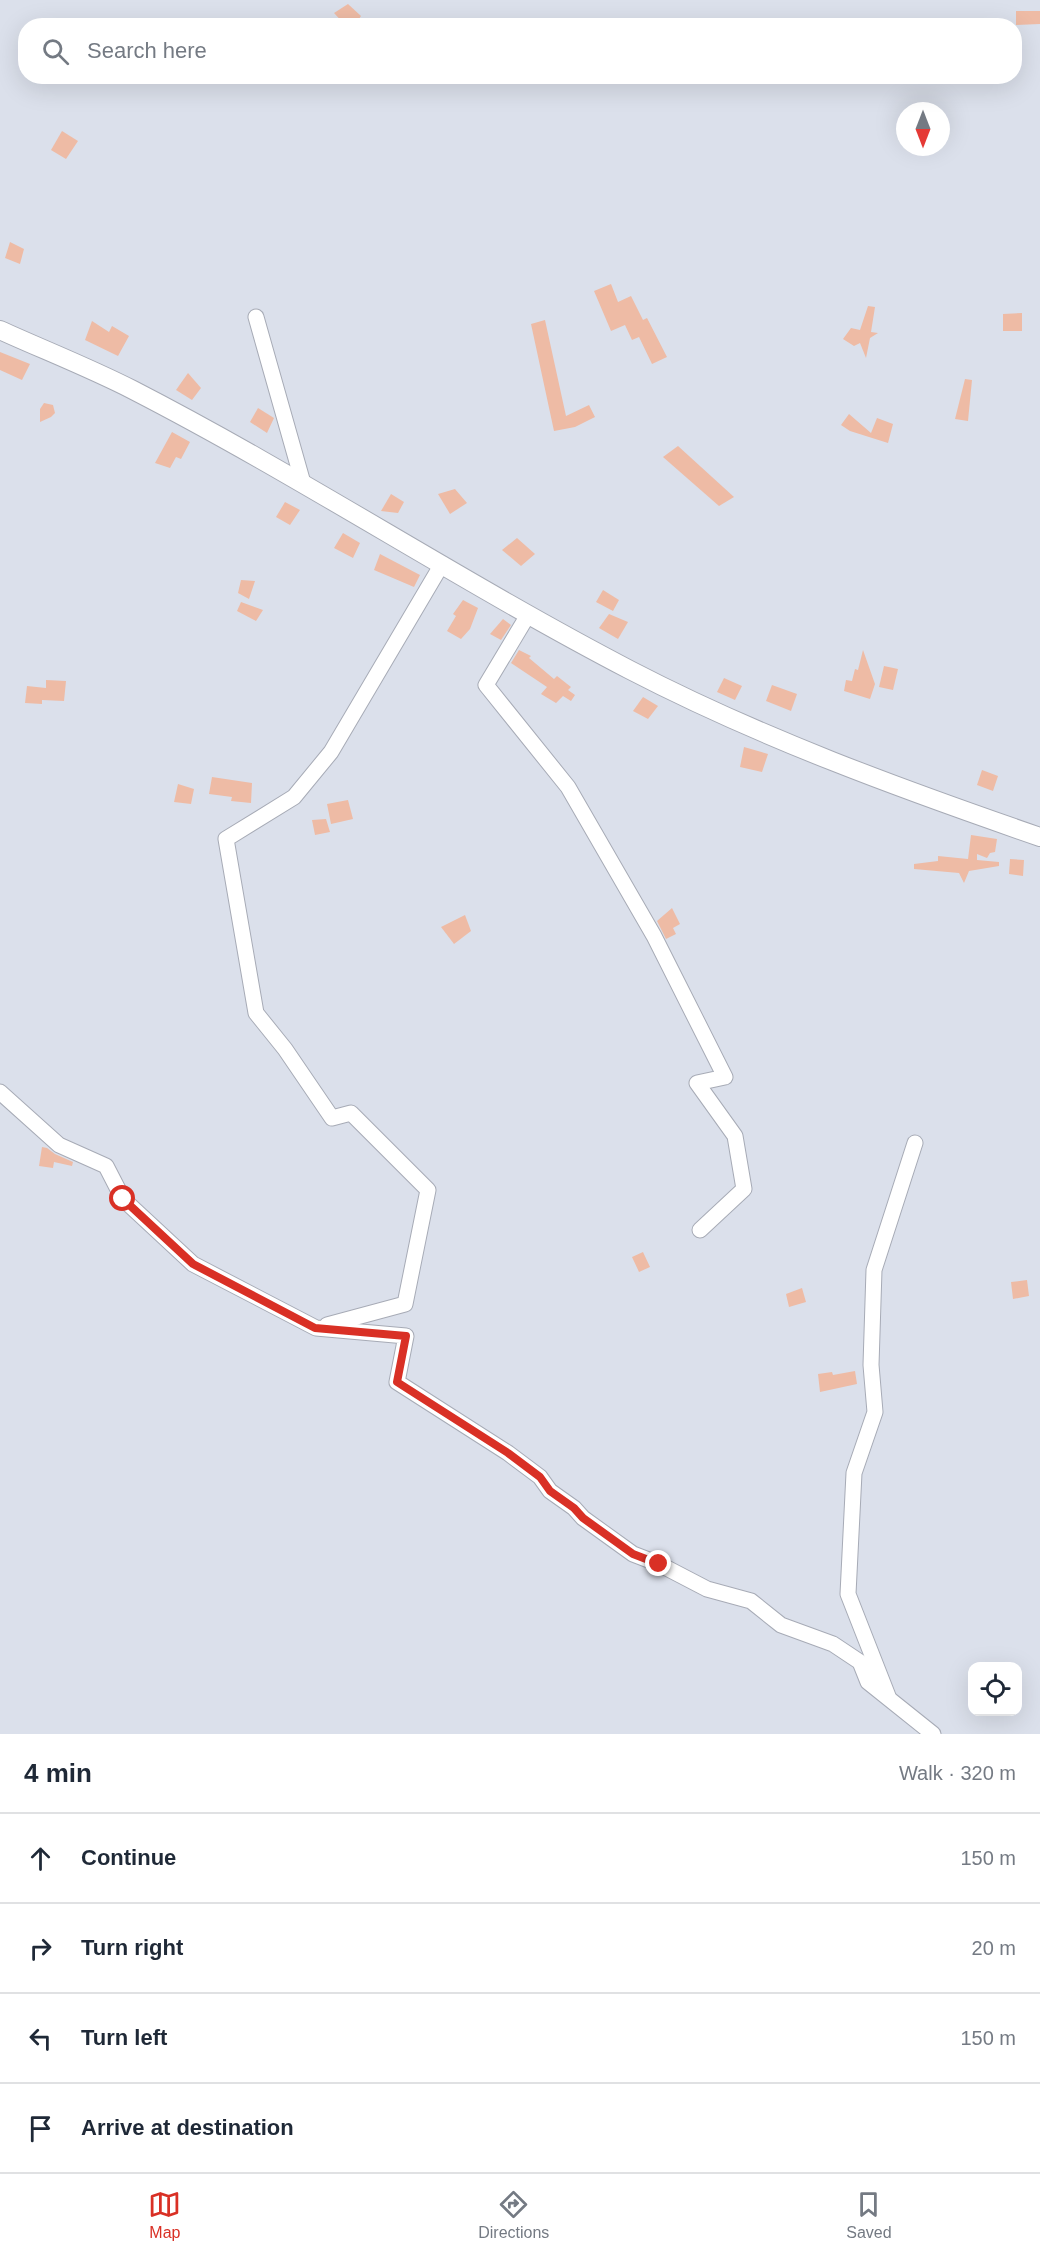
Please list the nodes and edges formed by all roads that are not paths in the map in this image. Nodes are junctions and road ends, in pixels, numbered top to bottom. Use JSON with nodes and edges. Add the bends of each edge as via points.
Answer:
{"nodes":[{"id":1,"x":256,"y":317,"type":"dead end"},
{"id":2,"x":0,"y":330,"type":"edge"},
{"id":3,"x":303,"y":483,"type":"junction"},
{"id":4,"x":442,"y":564,"type":"junction"},
{"id":5,"x":528,"y":615,"type":"junction"},
{"id":6,"x":1040,"y":837,"type":"edge"},
{"id":7,"x":0,"y":1092,"type":"edge"},
{"id":8,"x":915,"y":1143,"type":"dead end"},
{"id":9,"x":700,"y":1230,"type":"dead end"},
{"id":10,"x":315,"y":1328,"type":"junction"},
{"id":11,"x":889,"y":1698,"type":"junction"},
{"id":12,"x":933,"y":1734,"type":"edge"}],
"edges":[{"from":1,"to":3,"type":"street"},
{"from":2,"to":3,"type":"street","via":[[130,388]]},
{"from":3,"to":4,"type":"street"},
{"from":4,"to":5,"type":"street"},
{"from":4,"to":10,"type":"street","via":[[331,752],[294,797],[226,840],[256,1013],[332,1118],[351,1113],[428,1190],[405,1304]]},
{"from":5,"to":6,"type":"street","via":[[699,705],[868,775]]},
{"from":5,"to":9,"type":"street","via":[[486,686],[568,787],[654,936],[726,1077],[697,1083],[735,1136],[744,1190]]},
{"from":7,"to":10,"type":"street","via":[[59,1145],[106,1166],[123,1199],[193,1264]]},
{"from":8,"to":11,"type":"street","via":[[874,1270],[871,1365],[875,1412],[854,1473],[848,1594]]},
{"from":10,"to":11,"type":"street","via":[[406,1336],[397,1382],[508,1453],[583,1518],[633,1554],[707,1588],[751,1601],[781,1625],[833,1644],[860,1662],[868,1682]]},
{"from":11,"to":12,"type":"street"}]}
